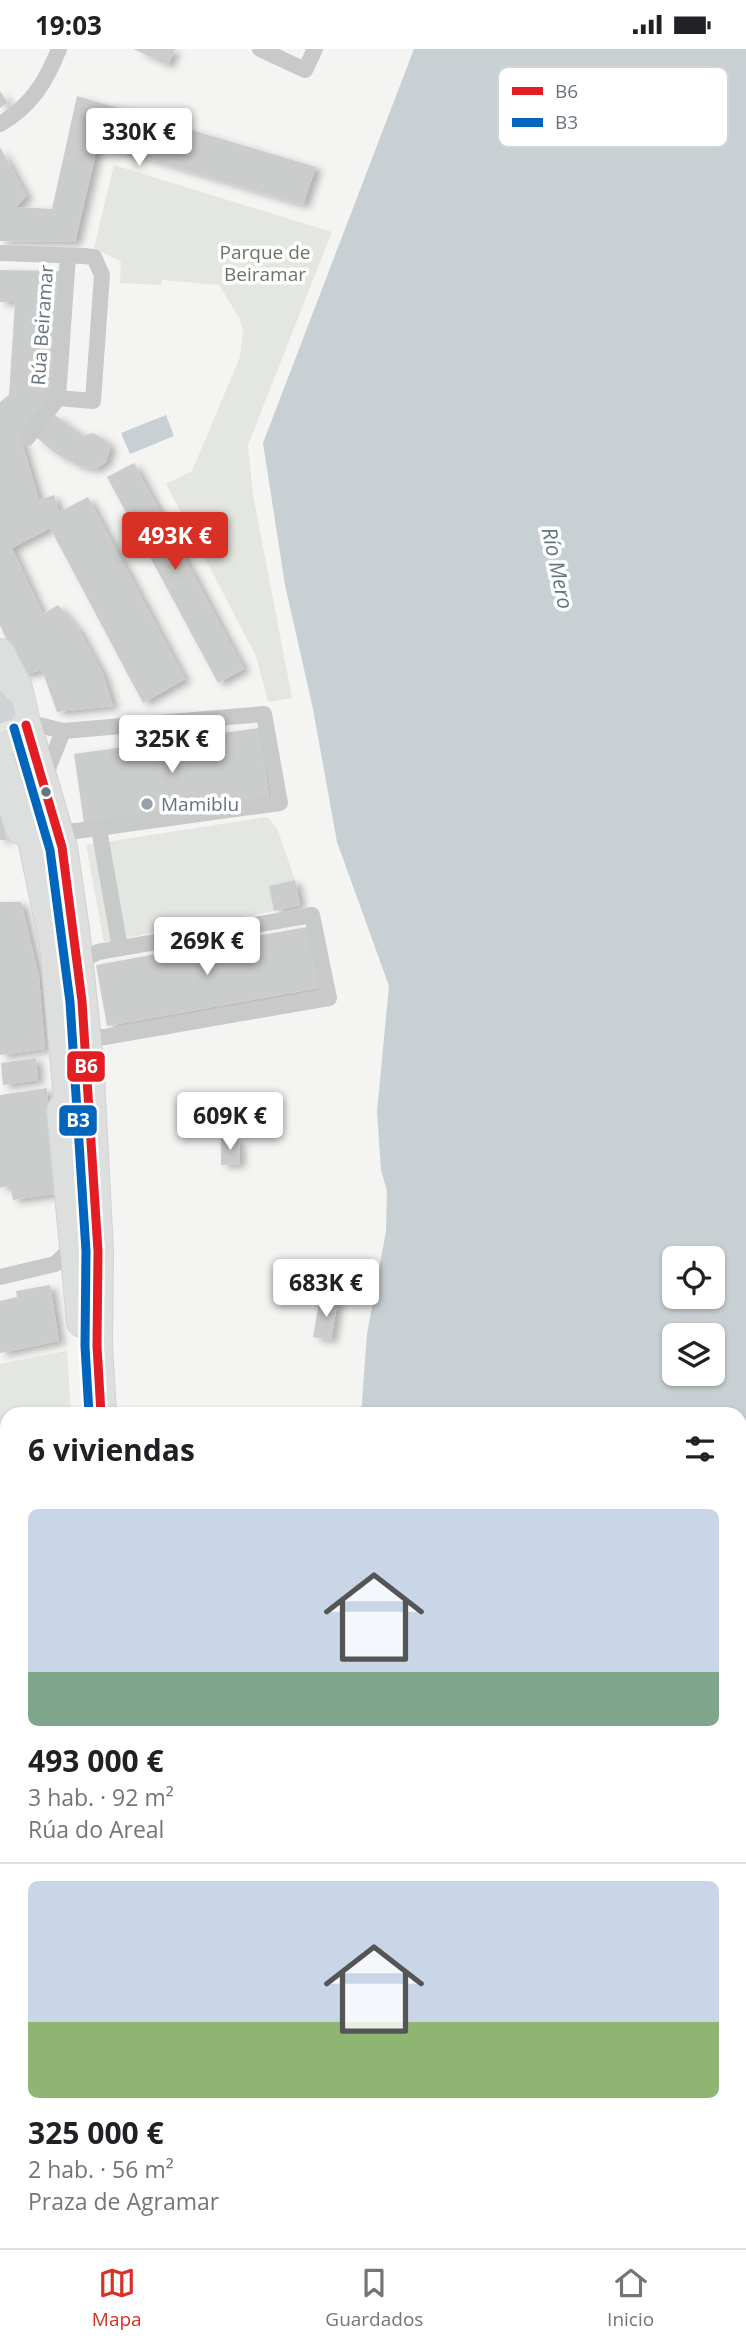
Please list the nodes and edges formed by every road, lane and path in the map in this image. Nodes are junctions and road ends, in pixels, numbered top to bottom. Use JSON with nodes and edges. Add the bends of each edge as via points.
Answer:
{"nodes":[{"id":1,"x":59,"y":49,"type":"edge"},
{"id":2,"x":260,"y":49,"type":"edge"},
{"id":3,"x":315,"y":49,"type":"edge"},
{"id":4,"x":0,"y":124,"type":"edge"},
{"id":5,"x":0,"y":253,"type":"edge"},
{"id":6,"x":68,"y":256,"type":"junction"},
{"id":7,"x":58,"y":398,"type":"junction"},
{"id":8,"x":26,"y":438,"type":"dead end"},
{"id":9,"x":0,"y":654,"type":"edge"},
{"id":10,"x":9,"y":683,"type":"edge"},
{"id":11,"x":26,"y":724,"type":"junction"},
{"id":12,"x":64,"y":731,"type":"junction"},
{"id":13,"x":0,"y":747,"type":"edge"},
{"id":14,"x":0,"y":763,"type":"tunnel mouth"},
{"id":15,"x":41,"y":803,"type":"junction"},
{"id":16,"x":99,"y":829,"type":"junction"},
{"id":17,"x":120,"y":948,"type":"junction"},
{"id":18,"x":78,"y":962,"type":"junction"},
{"id":19,"x":84,"y":1032,"type":"junction"},
{"id":20,"x":73,"y":1247,"type":"junction"},
{"id":21,"x":0,"y":1277,"type":"edge"},
{"id":22,"x":90,"y":1334,"type":"junction"},
{"id":23,"x":86,"y":1407,"type":"edge"},
{"id":24,"x":100,"y":1407,"type":"edge"}],
"edges":[{"from":1,"to":4,"type":"street","via":[[47,80],[21,112]]},
{"from":2,"to":3,"type":"street","via":[[305,71]]},
{"from":5,"to":6,"type":"street","name":"Rúa Beiramar"},
{"from":6,"to":7,"type":"street","name":"Rúa Beiramar"},
{"from":6,"to":7,"type":"street","name":"Rúa Beiramar","via":[[94,257],[102,275],[93,401]]},
{"from":7,"to":8,"type":"street","name":"Rúa Beiramar"},
{"from":9,"to":10,"type":"highway"},
{"from":10,"to":11,"type":"street","via":[[27,704]]},
{"from":11,"to":12,"type":"street"},
{"from":11,"to":13,"type":"street","via":[[18,738]]},
{"from":11,"to":15,"type":"highway"},
{"from":12,"to":15,"type":"street"},
{"from":12,"to":16,"type":"street","via":[[264,714],[280,803]]},
{"from":14,"to":20,"type":"highway","via":[[17,811],[46,940]]},
{"from":15,"to":16,"type":"street","via":[[69,831]]},
{"from":15,"to":18,"type":"highway","via":[[68,879]]},
{"from":15,"to":22,"type":"highway","via":[[64,924],[74,1017]]},
{"from":16,"to":17,"type":"street"},
{"from":17,"to":18,"type":"street","via":[[89,954]]},
{"from":17,"to":19,"type":"street","via":[[312,915],[329,998],[105,1037]]},
{"from":18,"to":19,"type":"highway"},
{"from":19,"to":22,"type":"highway","via":[[98,1251]]},
{"from":20,"to":21,"type":"street","via":[[55,1264]]},
{"from":20,"to":22,"type":"highway"},
{"from":22,"to":23,"type":"highway"},
{"from":22,"to":24,"type":"highway"}]}
